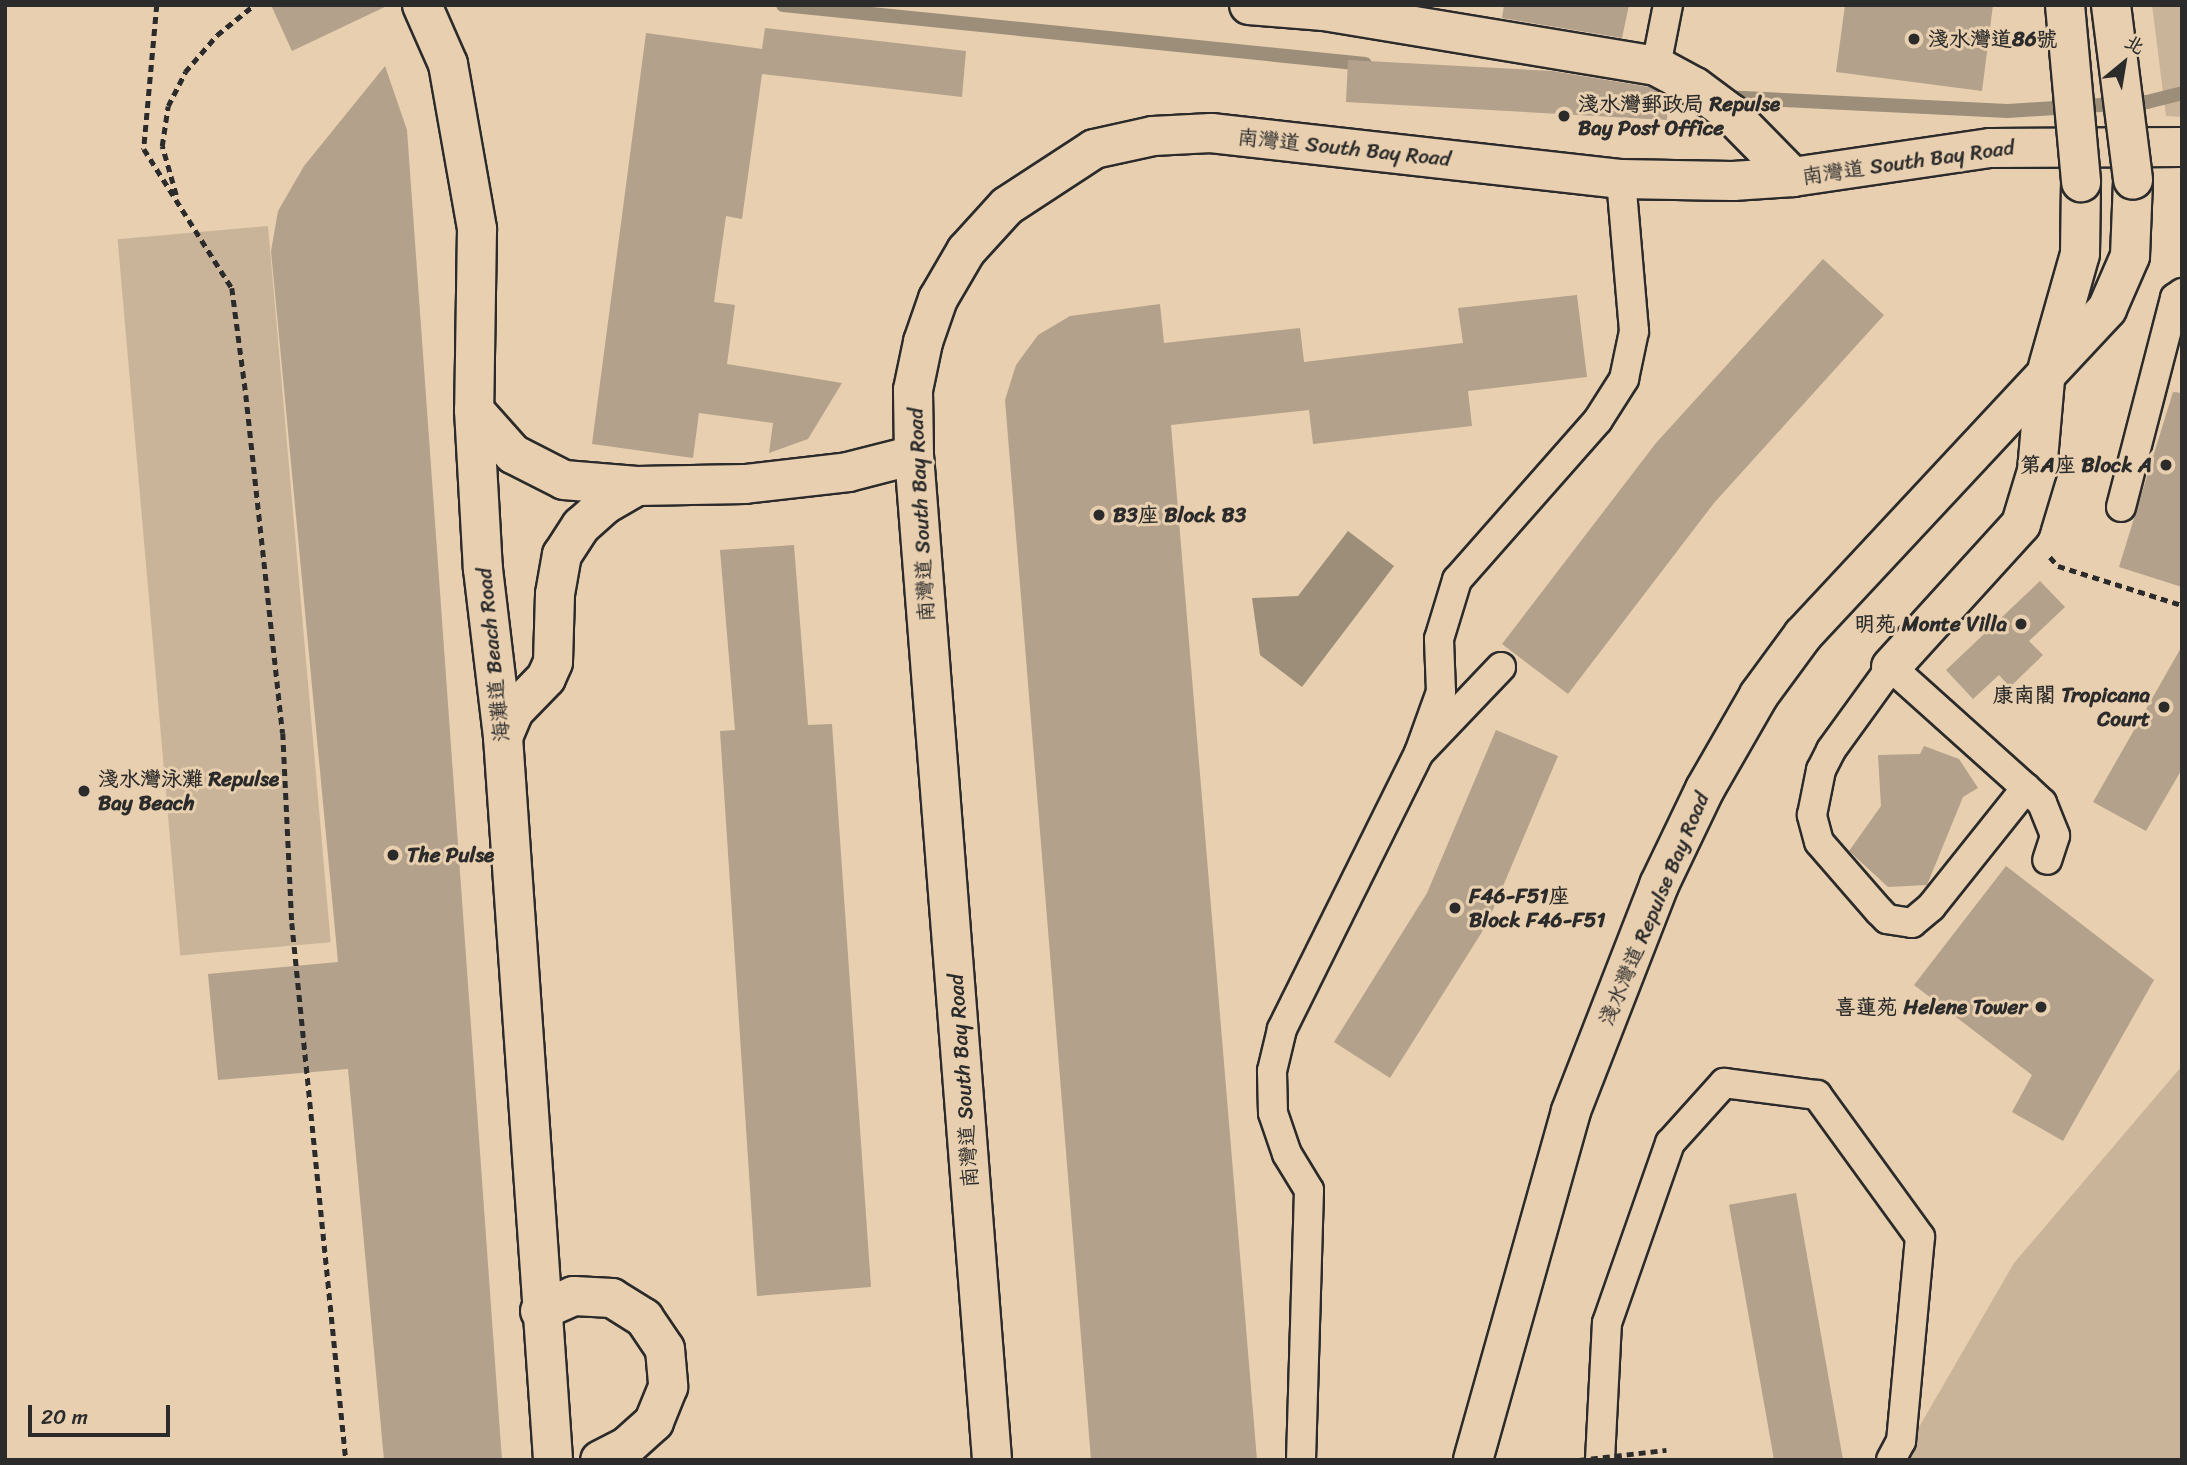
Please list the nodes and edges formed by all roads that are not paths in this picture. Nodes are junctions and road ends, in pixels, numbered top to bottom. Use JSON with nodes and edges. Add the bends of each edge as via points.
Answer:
{"nodes":[{"id":1,"x":422,"y":5,"type":"edge"},
{"id":2,"x":1249,"y":5,"type":"edge"},
{"id":3,"x":1668,"y":5,"type":"edge"},
{"id":4,"x":2065,"y":5,"type":"edge"},
{"id":5,"x":2111,"y":5,"type":"edge"},
{"id":6,"x":1656,"y":66,"type":"junction"},
{"id":7,"x":2182,"y":147,"type":"edge"},
{"id":8,"x":1793,"y":177,"type":"junction"},
{"id":9,"x":1621,"y":179,"type":"junction"},
{"id":10,"x":2182,"y":293,"type":"edge"},
{"id":11,"x":2045,"y":379,"type":"junction"},
{"id":12,"x":474,"y":410,"type":"junction"},
{"id":13,"x":914,"y":455,"type":"junction"},
{"id":14,"x":637,"y":486,"type":"junction"},
{"id":15,"x":2121,"y":507,"type":"dead end"},
{"id":16,"x":1501,"y":667,"type":"dead end"},
{"id":17,"x":1891,"y":667,"type":"junction"},
{"id":18,"x":502,"y":737,"type":"junction"},
{"id":19,"x":1419,"y":753,"type":"junction"},
{"id":20,"x":2026,"y":788,"type":"junction"},
{"id":21,"x":2047,"y":860,"type":"dead end"},
{"id":22,"x":540,"y":1311,"type":"junction"},
{"id":23,"x":553,"y":1460,"type":"edge"},
{"id":24,"x":600,"y":1460,"type":"edge"},
{"id":25,"x":992,"y":1460,"type":"edge"},
{"id":26,"x":1301,"y":1460,"type":"edge"},
{"id":27,"x":1473,"y":1460,"type":"edge"},
{"id":28,"x":1600,"y":1460,"type":"edge"},
{"id":29,"x":1891,"y":1460,"type":"edge"}],
"edges":[{"from":1,"to":12,"type":"street","name":"海灘道 Beach Road","via":[[448,64],[477,229]]},
{"from":2,"to":6,"type":"street","via":[[1324,11]]},
{"from":3,"to":6,"type":"lane"},
{"from":4,"to":11,"type":"street","name":"淺水灣道 Repulse Bay Road","bridge":true,"via":[[2081,182],[2080,254]]},
{"from":5,"to":11,"type":"street","name":"淺水灣道 Repulse Bay Road","bridge":true,"via":[[2133,180],[2133,234],[2119,289]]},
{"from":6,"to":8,"type":"street","via":[[1695,87],[1765,145]]},
{"from":7,"to":8,"type":"street","name":"南灣道 South Bay Road","via":[[1990,148]]},
{"from":8,"to":9,"type":"street","name":"南灣道 South Bay Road"},
{"from":9,"to":13,"type":"street","name":"南灣道 South Bay Road","via":[[1211,133],[1153,136],[1094,149],[1007,206],[966,251],[938,299],[923,342],[914,390]]},
{"from":9,"to":19,"type":"lane","via":[[1634,331],[1624,379],[1598,420],[1457,580],[1439,639],[1441,692]]},
{"from":10,"to":15,"type":"lane","via":[[2175,298]]},
{"from":11,"to":17,"type":"street","via":[[2037,471],[2021,524]]},
{"from":11,"to":27,"type":"street","name":"淺水灣道 Repulse Bay Road","via":[[1803,635],[1759,695],[1705,789],[1659,885],[1571,1111]]},
{"from":12,"to":14,"type":"street","via":[[498,440],[536,468],[564,480]]},
{"from":12,"to":18,"type":"street","name":"海灘道 Beach Road","via":[[483,569]]},
{"from":13,"to":14,"type":"street","via":[[798,480]]},
{"from":13,"to":25,"type":"street","name":"南灣道 South Bay Road"},
{"from":14,"to":18,"type":"street","via":[[604,505],[581,526],[562,555],[555,594],[553,662],[546,678],[514,712]]},
{"from":16,"to":19,"type":"lane"},
{"from":17,"to":20,"type":"lane"},
{"from":17,"to":20,"type":"lane","via":[[1831,750],[1821,770],[1812,815],[1819,842],[1887,919],[1912,923],[1923,916]]},
{"from":18,"to":22,"type":"street","name":"海灘道 Beach Road"},
{"from":19,"to":26,"type":"lane","via":[[1282,1028],[1272,1070],[1277,1123],[1287,1154],[1309,1190]]},
{"from":20,"to":21,"type":"lane","via":[[2042,803],[2053,824]]},
{"from":22,"to":23,"type":"street","name":"海灘道 Beach Road"},
{"from":22,"to":24,"type":"street","via":[[574,1296],[612,1298],[644,1318],[664,1349],[668,1387],[654,1422],[626,1447]]},
{"from":28,"to":29,"type":"lane","via":[[1607,1323],[1670,1143],[1724,1083],[1817,1095],[1920,1237],[1901,1441]]}]}
